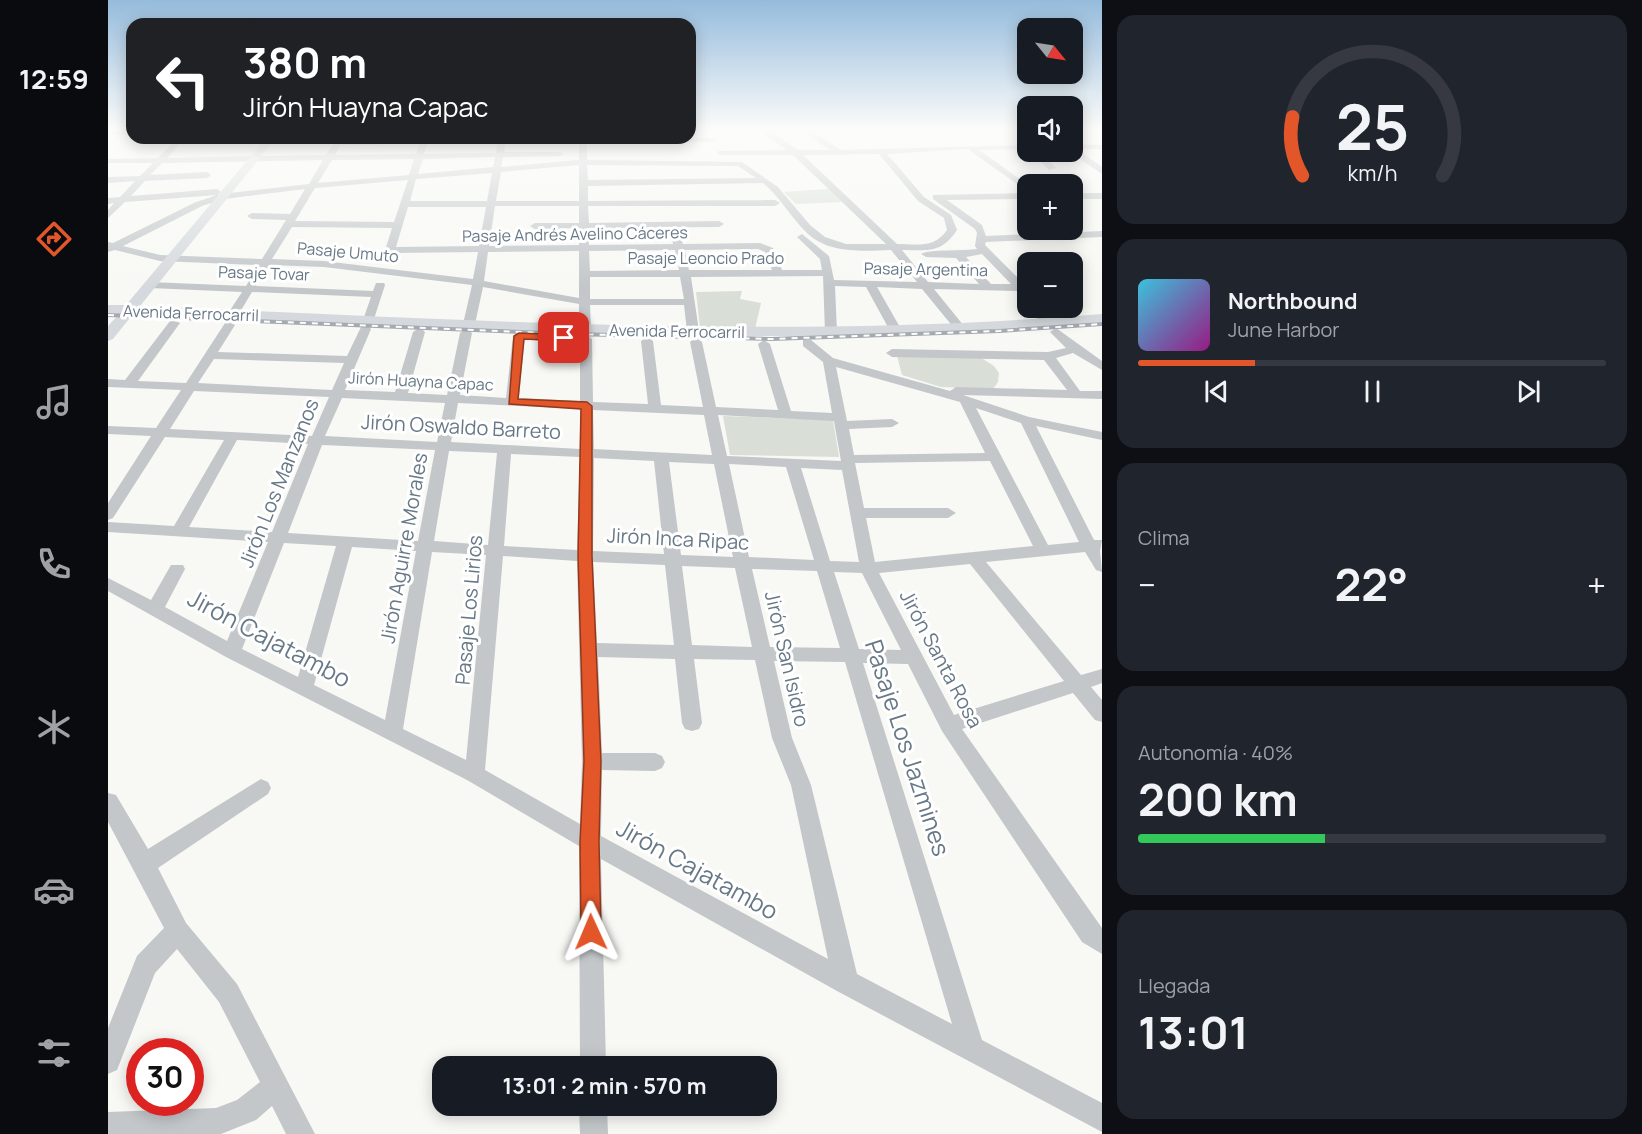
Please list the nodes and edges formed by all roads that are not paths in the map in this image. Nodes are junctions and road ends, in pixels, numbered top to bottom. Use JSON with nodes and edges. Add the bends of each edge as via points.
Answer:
{"nodes":[{"id":1,"x":140,"y":181,"type":"edge"},
{"id":2,"x":232,"y":181,"type":"edge"},
{"id":3,"x":315,"y":181,"type":"edge"},
{"id":4,"x":390,"y":181,"type":"edge"},
{"id":5,"x":411,"y":181,"type":"edge"},
{"id":6,"x":494,"y":181,"type":"edge"},
{"id":7,"x":729,"y":181,"type":"edge"},
{"id":8,"x":759,"y":181,"type":"edge"},
{"id":9,"x":759,"y":181,"type":"edge"},
{"id":10,"x":825,"y":181,"type":"edge"},
{"id":11,"x":904,"y":181,"type":"edge"},
{"id":12,"x":583,"y":183,"type":"joint"},
{"id":13,"x":665,"y":183,"type":"junction"},
{"id":14,"x":311,"y":188,"type":"junction"},
{"id":15,"x":927,"y":188,"type":"dead end"},
{"id":16,"x":1017,"y":196,"type":"edge"},
{"id":17,"x":1083,"y":196,"type":"edge"},
{"id":18,"x":1102,"y":196,"type":"edge"},
{"id":19,"x":219,"y":197,"type":"junction"},
{"id":20,"x":936,"y":197,"type":"junction"},
{"id":21,"x":123,"y":199,"type":"junction"},
{"id":22,"x":108,"y":201,"type":"edge"},
{"id":23,"x":669,"y":202,"type":"junction"},
{"id":24,"x":490,"y":203,"type":"junction"},
{"id":25,"x":584,"y":203,"type":"junction"},
{"id":26,"x":775,"y":203,"type":"junction"},
{"id":27,"x":405,"y":204,"type":"junction"},
{"id":28,"x":108,"y":215,"type":"edge"},
{"id":29,"x":252,"y":216,"type":"dead end"},
{"id":30,"x":291,"y":220,"type":"junction"},
{"id":31,"x":719,"y":224,"type":"dead end"},
{"id":32,"x":398,"y":225,"type":"junction"},
{"id":33,"x":585,"y":225,"type":"junction"},
{"id":34,"x":674,"y":225,"type":"junction"},
{"id":35,"x":535,"y":226,"type":"dead end"},
{"id":36,"x":1083,"y":227,"type":"edge"},
{"id":37,"x":1097,"y":235,"type":"edge"},
{"id":38,"x":982,"y":240,"type":"junction"},
{"id":39,"x":1102,"y":242,"type":"edge"},
{"id":40,"x":113,"y":247,"type":"edge"},
{"id":41,"x":679,"y":248,"type":"junction"},
{"id":42,"x":482,"y":249,"type":"junction"},
{"id":43,"x":585,"y":249,"type":"junction"},
{"id":44,"x":390,"y":250,"type":"junction"},
{"id":45,"x":896,"y":250,"type":"junction"},
{"id":46,"x":985,"y":251,"type":"junction"},
{"id":47,"x":958,"y":255,"type":"junction"},
{"id":48,"x":108,"y":256,"type":"edge"},
{"id":49,"x":166,"y":258,"type":"junction"},
{"id":50,"x":265,"y":262,"type":"junction"},
{"id":51,"x":384,"y":271,"type":"junction"},
{"id":52,"x":683,"y":273,"type":"junction"},
{"id":53,"x":778,"y":273,"type":"junction"},
{"id":54,"x":585,"y":274,"type":"junction"},
{"id":55,"x":829,"y":278,"type":"junction"},
{"id":56,"x":478,"y":283,"type":"junction"},
{"id":57,"x":870,"y":284,"type":"junction"},
{"id":58,"x":1017,"y":284,"type":"edge"},
{"id":59,"x":150,"y":285,"type":"junction"},
{"id":60,"x":925,"y":286,"type":"junction"},
{"id":61,"x":988,"y":287,"type":"junction"},
{"id":62,"x":249,"y":289,"type":"junction"},
{"id":63,"x":1017,"y":291,"type":"edge"},
{"id":64,"x":377,"y":294,"type":"junction"},
{"id":65,"x":585,"y":302,"type":"junction"},
{"id":66,"x":689,"y":302,"type":"junction"},
{"id":67,"x":1043,"y":318,"type":"edge"},
{"id":68,"x":1102,"y":318,"type":"edge"},
{"id":69,"x":113,"y":319,"type":"edge"},
{"id":70,"x":231,"y":320,"type":"junction"},
{"id":71,"x":174,"y":323,"type":"junction"},
{"id":72,"x":367,"y":325,"type":"junction"},
{"id":73,"x":958,"y":326,"type":"junction"},
{"id":74,"x":1051,"y":327,"type":"junction"},
{"id":75,"x":1102,"y":328,"type":"edge"},
{"id":76,"x":468,"y":329,"type":"junction"},
{"id":77,"x":420,"y":332,"type":"junction"},
{"id":78,"x":831,"y":332,"type":"junction"},
{"id":79,"x":585,"y":334,"type":"junction"},
{"id":80,"x":519,"y":336,"type":"junction"},
{"id":81,"x":694,"y":337,"type":"junction"},
{"id":82,"x":647,"y":341,"type":"junction"},
{"id":83,"x":892,"y":341,"type":"junction"},
{"id":84,"x":807,"y":343,"type":"junction"},
{"id":85,"x":764,"y":344,"type":"junction"},
{"id":86,"x":1075,"y":349,"type":"junction"},
{"id":87,"x":210,"y":355,"type":"junction"},
{"id":88,"x":1048,"y":356,"type":"junction"},
{"id":89,"x":352,"y":360,"type":"junction"},
{"id":90,"x":829,"y":361,"type":"junction"},
{"id":91,"x":1102,"y":366,"type":"edge"},
{"id":92,"x":897,"y":379,"type":"junction"},
{"id":93,"x":108,"y":382,"type":"edge"},
{"id":94,"x":129,"y":384,"type":"junction"},
{"id":95,"x":190,"y":386,"type":"junction"},
{"id":96,"x":938,"y":391,"type":"junction"},
{"id":97,"x":338,"y":394,"type":"junction"},
{"id":98,"x":1076,"y":394,"type":"junction"},
{"id":99,"x":1102,"y":395,"type":"edge"},
{"id":100,"x":400,"y":397,"type":"junction"},
{"id":101,"x":452,"y":399,"type":"junction"},
{"id":102,"x":965,"y":400,"type":"junction"},
{"id":103,"x":512,"y":402,"type":"junction"},
{"id":104,"x":587,"y":406,"type":"junction"},
{"id":105,"x":655,"y":409,"type":"junction"},
{"id":106,"x":712,"y":412,"type":"junction"},
{"id":107,"x":786,"y":415,"type":"junction"},
{"id":108,"x":1026,"y":420,"type":"junction"},
{"id":109,"x":840,"y":421,"type":"junction"},
{"id":110,"x":892,"y":423,"type":"dead end"},
{"id":111,"x":108,"y":430,"type":"edge"},
{"id":112,"x":160,"y":433,"type":"junction"},
{"id":113,"x":233,"y":436,"type":"junction"},
{"id":114,"x":1102,"y":436,"type":"edge"},
{"id":115,"x":317,"y":440,"type":"junction"},
{"id":116,"x":443,"y":446,"type":"junction"},
{"id":117,"x":504,"y":449,"type":"junction"},
{"id":118,"x":587,"y":453,"type":"junction"},
{"id":119,"x":661,"y":456,"type":"junction"},
{"id":120,"x":995,"y":457,"type":"junction"},
{"id":121,"x":722,"y":459,"type":"junction"},
{"id":122,"x":792,"y":463,"type":"junction"},
{"id":123,"x":848,"y":463,"type":"junction"},
{"id":124,"x":857,"y":513,"type":"junction"},
{"id":125,"x":948,"y":513,"type":"dead end"},
{"id":126,"x":108,"y":515,"type":"edge"},
{"id":127,"x":108,"y":527,"type":"edge"},
{"id":128,"x":179,"y":531,"type":"junction"},
{"id":129,"x":280,"y":537,"type":"junction"},
{"id":130,"x":346,"y":541,"type":"junction"},
{"id":131,"x":426,"y":545,"type":"junction"},
{"id":132,"x":1095,"y":546,"type":"edge"},
{"id":133,"x":495,"y":549,"type":"junction"},
{"id":134,"x":1043,"y":550,"type":"junction"},
{"id":135,"x":585,"y":556,"type":"junction"},
{"id":136,"x":974,"y":558,"type":"junction"},
{"id":137,"x":674,"y":559,"type":"junction"},
{"id":138,"x":742,"y":563,"type":"junction"},
{"id":139,"x":824,"y":566,"type":"junction"},
{"id":140,"x":1102,"y":566,"type":"edge"},
{"id":141,"x":867,"y":568,"type":"junction"},
{"id":142,"x":177,"y":569,"type":"dead end"},
{"id":143,"x":108,"y":584,"type":"edge"},
{"id":144,"x":155,"y":609,"type":"junction"},
{"id":145,"x":590,"y":650,"type":"junction"},
{"id":146,"x":232,"y":652,"type":"junction"},
{"id":147,"x":686,"y":652,"type":"junction"},
{"id":148,"x":763,"y":654,"type":"junction"},
{"id":149,"x":851,"y":657,"type":"junction"},
{"id":150,"x":914,"y":657,"type":"junction"},
{"id":151,"x":1102,"y":676,"type":"edge"},
{"id":152,"x":1076,"y":684,"type":"junction"},
{"id":153,"x":304,"y":687,"type":"junction"},
{"id":154,"x":1102,"y":714,"type":"edge"},
{"id":155,"x":692,"y":723,"type":"dead end"},
{"id":156,"x":949,"y":725,"type":"junction"},
{"id":157,"x":392,"y":734,"type":"junction"},
{"id":158,"x":592,"y":761,"type":"junction"},
{"id":159,"x":655,"y":762,"type":"dead end"},
{"id":160,"x":474,"y":774,"type":"junction"},
{"id":161,"x":261,"y":788,"type":"dead end"},
{"id":162,"x":108,"y":802,"type":"edge"},
{"id":163,"x":590,"y":842,"type":"junction"},
{"id":164,"x":144,"y":864,"type":"junction"},
{"id":165,"x":178,"y":932,"type":"junction"},
{"id":166,"x":1100,"y":941,"type":"edge"},
{"id":167,"x":846,"y":982,"type":"junction"},
{"id":168,"x":972,"y":1049,"type":"junction"},
{"id":169,"x":593,"y":1056,"type":"edge"},
{"id":170,"x":108,"y":1061,"type":"edge"},
{"id":171,"x":276,"y":1086,"type":"junction"},
{"id":172,"x":593,"y":1116,"type":"edge"},
{"id":173,"x":1102,"y":1118,"type":"edge"},
{"id":174,"x":108,"y":1126,"type":"edge"},
{"id":175,"x":301,"y":1134,"type":"edge"},
{"id":176,"x":594,"y":1134,"type":"edge"}],
"edges":[{"from":1,"to":21,"type":"street"},
{"from":2,"to":19,"type":"main road"},
{"from":3,"to":14,"type":"street"},
{"from":4,"to":14,"type":"street"},
{"from":5,"to":27,"type":"street","name":"Jirón Los Manzanos"},
{"from":6,"to":24,"type":"street","name":"Jirón Aguirre Morales"},
{"from":7,"to":13,"type":"street"},
{"from":8,"to":45,"type":"street","via":[[823,241]]},
{"from":9,"to":26,"type":"street"},
{"from":10,"to":45,"type":"street"},
{"from":11,"to":45,"type":"street","via":[[921,199],[948,217],[952,230],[937,246]]},
{"from":12,"to":13,"type":"street"},
{"from":12,"to":25,"type":"street"},
{"from":13,"to":23,"type":"street","name":"Jirón San Isidro"},
{"from":14,"to":19,"type":"street"},
{"from":14,"to":30,"type":"street"},
{"from":15,"to":20,"type":"street"},
{"from":16,"to":20,"type":"street"},
{"from":17,"to":18,"type":"street"},
{"from":19,"to":21,"type":"street"},
{"from":19,"to":40,"type":"street"},
{"from":19,"to":49,"type":"main road"},
{"from":20,"to":38,"type":"street","via":[[979,227]]},
{"from":21,"to":22,"type":"street"},
{"from":21,"to":28,"type":"street"},
{"from":23,"to":25,"type":"street"},
{"from":23,"to":26,"type":"street"},
{"from":23,"to":34,"type":"street","name":"Jirón San Isidro"},
{"from":24,"to":25,"type":"street"},
{"from":24,"to":27,"type":"street"},
{"from":24,"to":42,"type":"street","name":"Jirón Aguirre Morales"},
{"from":25,"to":33,"type":"street"},
{"from":26,"to":55,"type":"street","via":[[797,232],[825,258]]},
{"from":27,"to":32,"type":"street","name":"Jirón Los Manzanos"},
{"from":29,"to":30,"type":"street"},
{"from":30,"to":32,"type":"street"},
{"from":30,"to":50,"type":"street"},
{"from":31,"to":34,"type":"street"},
{"from":32,"to":44,"type":"street","name":"Jirón Los Manzanos"},
{"from":33,"to":34,"type":"street"},
{"from":33,"to":35,"type":"street"},
{"from":33,"to":43,"type":"street"},
{"from":34,"to":41,"type":"street","name":"Jirón San Isidro"},
{"from":36,"to":37,"type":"street"},
{"from":37,"to":38,"type":"street"},
{"from":37,"to":39,"type":"street"},
{"from":38,"to":46,"type":"street","via":[[980,246]]},
{"from":40,"to":48,"type":"street"},
{"from":40,"to":49,"type":"street","name":"Pasaje Umuto"},
{"from":41,"to":43,"type":"street","name":"Pasaje Andrés Avelino Cáceres"},
{"from":41,"to":52,"type":"street","name":"Jirón San Isidro"},
{"from":41,"to":53,"type":"street","name":"Pasaje Andrés Avelino Cáceres","via":[[760,246],[770,250]]},
{"from":42,"to":43,"type":"street","name":"Pasaje Andrés Avelino Cáceres"},
{"from":42,"to":44,"type":"street","name":"Pasaje Andrés Avelino Cáceres"},
{"from":42,"to":56,"type":"street","name":"Jirón Aguirre Morales"},
{"from":43,"to":54,"type":"street"},
{"from":44,"to":51,"type":"street","name":"Jirón Los Manzanos"},
{"from":45,"to":47,"type":"street"},
{"from":45,"to":60,"type":"street"},
{"from":46,"to":47,"type":"street"},
{"from":46,"to":58,"type":"street"},
{"from":47,"to":61,"type":"street"},
{"from":49,"to":50,"type":"street","name":"Pasaje Umuto"},
{"from":49,"to":59,"type":"main road"},
{"from":49,"to":69,"type":"main road"},
{"from":50,"to":51,"type":"street","name":"Pasaje Umuto"},
{"from":50,"to":62,"type":"street"},
{"from":51,"to":56,"type":"street","name":"Pasaje Umuto"},
{"from":51,"to":64,"type":"street","name":"Jirón Los Manzanos"},
{"from":52,"to":53,"type":"street","name":"Pasaje Leoncio Prado"},
{"from":52,"to":54,"type":"street","name":"Pasaje Leoncio Prado"},
{"from":52,"to":66,"type":"street","name":"Jirón San Isidro"},
{"from":53,"to":55,"type":"street","name":"Pasaje Leoncio Prado"},
{"from":54,"to":65,"type":"street"},
{"from":55,"to":57,"type":"street","name":"Pasaje Argentina"},
{"from":55,"to":78,"type":"street"},
{"from":56,"to":65,"type":"street","name":"Pasaje Umuto"},
{"from":56,"to":76,"type":"street","name":"Jirón Aguirre Morales"},
{"from":57,"to":60,"type":"street","name":"Pasaje Argentina"},
{"from":57,"to":83,"type":"street"},
{"from":59,"to":62,"type":"street","name":"Pasaje Tovar"},
{"from":59,"to":69,"type":"main road"},
{"from":60,"to":61,"type":"street","name":"Pasaje Argentina"},
{"from":60,"to":73,"type":"street"},
{"from":61,"to":63,"type":"street","name":"Pasaje Argentina"},
{"from":62,"to":64,"type":"street","name":"Pasaje Tovar"},
{"from":62,"to":70,"type":"street"},
{"from":64,"to":72,"type":"street","name":"Jirón Los Manzanos"},
{"from":65,"to":66,"type":"street","name":"Pasaje Umuto"},
{"from":65,"to":79,"type":"street"},
{"from":66,"to":81,"type":"street","name":"Jirón San Isidro"},
{"from":67,"to":74,"type":"street"},
{"from":68,"to":74,"type":"main road","name":"Avenida Ferrocarril"},
{"from":69,"to":70,"type":"main road","name":"Avenida Ferrocarril"},
{"from":69,"to":71,"type":"main road","name":"Avenida Ferrocarril"},
{"from":70,"to":71,"type":"main road","name":"Avenida Ferrocarril"},
{"from":70,"to":72,"type":"main road","name":"Avenida Ferrocarril"},
{"from":70,"to":87,"type":"street"},
{"from":71,"to":94,"type":"street"},
{"from":72,"to":76,"type":"main road","name":"Avenida Ferrocarril"},
{"from":72,"to":77,"type":"main road","name":"Avenida Ferrocarril"},
{"from":72,"to":89,"type":"street","name":"Jirón Los Manzanos"},
{"from":73,"to":74,"type":"main road","name":"Avenida Ferrocarril"},
{"from":73,"to":83,"type":"main road","name":"Avenida Ferrocarril"},
{"from":74,"to":75,"type":"main road","name":"Avenida Ferrocarril"},
{"from":74,"to":83,"type":"main road","name":"Avenida Ferrocarril"},
{"from":74,"to":86,"type":"street"},
{"from":76,"to":77,"type":"main road","name":"Avenida Ferrocarril"},
{"from":76,"to":79,"type":"main road","name":"Avenida Ferrocarril"},
{"from":76,"to":80,"type":"main road","name":"Avenida Ferrocarril"},
{"from":76,"to":101,"type":"street","name":"Jirón Aguirre Morales"},
{"from":77,"to":100,"type":"street"},
{"from":78,"to":81,"type":"main road","name":"Avenida Ferrocarril"},
{"from":78,"to":83,"type":"main road","name":"Avenida Ferrocarril"},
{"from":79,"to":80,"type":"main road","name":"Avenida Ferrocarril"},
{"from":79,"to":81,"type":"main road","name":"Avenida Ferrocarril"},
{"from":79,"to":82,"type":"main road","name":"Avenida Ferrocarril"},
{"from":79,"to":104,"type":"street"},
{"from":80,"to":103,"type":"street"},
{"from":81,"to":82,"type":"main road","name":"Avenida Ferrocarril"},
{"from":81,"to":85,"type":"main road","name":"Avenida Ferrocarril"},
{"from":81,"to":106,"type":"street","name":"Jirón San Isidro"},
{"from":82,"to":105,"type":"street"},
{"from":83,"to":84,"type":"main road","name":"Avenida Ferrocarril"},
{"from":83,"to":88,"type":"street"},
{"from":83,"to":92,"type":"street"},
{"from":84,"to":85,"type":"main road","name":"Avenida Ferrocarril"},
{"from":84,"to":90,"type":"street"},
{"from":85,"to":107,"type":"street"},
{"from":86,"to":88,"type":"street"},
{"from":86,"to":91,"type":"street"},
{"from":87,"to":89,"type":"street"},
{"from":87,"to":95,"type":"street"},
{"from":88,"to":98,"type":"street"},
{"from":89,"to":97,"type":"street","name":"Jirón Los Manzanos"},
{"from":90,"to":92,"type":"street"},
{"from":90,"to":109,"type":"street","name":"Jirón Santa Rosa"},
{"from":92,"to":96,"type":"street"},
{"from":93,"to":94,"type":"street","name":"Jirón Huayna Capac"},
{"from":94,"to":95,"type":"street","name":"Jirón Huayna Capac"},
{"from":95,"to":97,"type":"street","name":"Jirón Huayna Capac"},
{"from":95,"to":112,"type":"street"},
{"from":96,"to":98,"type":"street"},
{"from":96,"to":102,"type":"street"},
{"from":97,"to":100,"type":"street","name":"Jirón Huayna Capac"},
{"from":97,"to":115,"type":"street","name":"Jirón Los Manzanos"},
{"from":98,"to":99,"type":"street"},
{"from":100,"to":101,"type":"street","name":"Jirón Huayna Capac"},
{"from":101,"to":103,"type":"street","name":"Jirón Huayna Capac"},
{"from":101,"to":116,"type":"street","name":"Jirón Aguirre Morales"},
{"from":102,"to":108,"type":"street"},
{"from":102,"to":120,"type":"street"},
{"from":103,"to":104,"type":"street","name":"Jirón Huayna Capac"},
{"from":104,"to":105,"type":"street","name":"Jirón Huayna Capac"},
{"from":104,"to":118,"type":"street"},
{"from":105,"to":106,"type":"street","name":"Jirón Huayna Capac"},
{"from":106,"to":107,"type":"street","name":"Jirón Huayna Capac"},
{"from":106,"to":121,"type":"street","name":"Jirón San Isidro"},
{"from":107,"to":109,"type":"street","name":"Jirón Huayna Capac"},
{"from":108,"to":114,"type":"street"},
{"from":108,"to":132,"type":"street"},
{"from":109,"to":110,"type":"street","name":"Jirón Huayna Capac"},
{"from":109,"to":123,"type":"street","name":"Jirón Santa Rosa"},
{"from":111,"to":112,"type":"street","name":"Jirón Oswaldo Barreto"},
{"from":112,"to":113,"type":"street","name":"Jirón Oswaldo Barreto"},
{"from":112,"to":126,"type":"street"},
{"from":113,"to":115,"type":"street","name":"Jirón Oswaldo Barreto"},
{"from":113,"to":128,"type":"street"},
{"from":115,"to":116,"type":"street","name":"Jirón Oswaldo Barreto"},
{"from":115,"to":129,"type":"street","name":"Jirón Los Manzanos"},
{"from":116,"to":117,"type":"street","name":"Jirón Oswaldo Barreto"},
{"from":116,"to":131,"type":"street","name":"Jirón Aguirre Morales"},
{"from":117,"to":118,"type":"street","name":"Jirón Oswaldo Barreto"},
{"from":117,"to":133,"type":"street","name":"Pasaje Los Lirios"},
{"from":118,"to":119,"type":"street","name":"Jirón Oswaldo Barreto"},
{"from":118,"to":135,"type":"street"},
{"from":119,"to":121,"type":"street","name":"Jirón Oswaldo Barreto"},
{"from":119,"to":137,"type":"street"},
{"from":120,"to":123,"type":"street","name":"Jirón Oswaldo Barreto"},
{"from":120,"to":134,"type":"street"},
{"from":121,"to":122,"type":"street","name":"Jirón Oswaldo Barreto"},
{"from":121,"to":138,"type":"street","name":"Jirón San Isidro"},
{"from":122,"to":123,"type":"street","name":"Jirón Oswaldo Barreto"},
{"from":122,"to":139,"type":"street","name":"Pasaje Los Jazmines"},
{"from":123,"to":124,"type":"street","name":"Jirón Santa Rosa"},
{"from":124,"to":125,"type":"street"},
{"from":124,"to":141,"type":"street","name":"Jirón Santa Rosa"},
{"from":127,"to":128,"type":"street","name":"Jirón Inca Ripac"},
{"from":128,"to":129,"type":"street","name":"Jirón Inca Ripac"},
{"from":129,"to":130,"type":"street","name":"Jirón Inca Ripac"},
{"from":129,"to":146,"type":"street","name":"Jirón Los Manzanos"},
{"from":130,"to":131,"type":"street","name":"Jirón Inca Ripac"},
{"from":130,"to":153,"type":"street"},
{"from":131,"to":133,"type":"street","name":"Jirón Inca Ripac"},
{"from":131,"to":157,"type":"street","name":"Jirón Aguirre Morales"},
{"from":132,"to":134,"type":"street","name":"Jirón Inca Ripac"},
{"from":132,"to":140,"type":"street"},
{"from":133,"to":135,"type":"street","name":"Jirón Inca Ripac"},
{"from":133,"to":160,"type":"street","name":"Pasaje Los Lirios"},
{"from":134,"to":136,"type":"street","name":"Jirón Inca Ripac"},
{"from":135,"to":137,"type":"street","name":"Jirón Inca Ripac"},
{"from":135,"to":145,"type":"street"},
{"from":136,"to":141,"type":"street","name":"Jirón Inca Ripac"},
{"from":136,"to":152,"type":"street"},
{"from":137,"to":138,"type":"street","name":"Jirón Inca Ripac"},
{"from":137,"to":147,"type":"street"},
{"from":138,"to":139,"type":"street","name":"Jirón Inca Ripac"},
{"from":138,"to":148,"type":"street","name":"Jirón San Isidro"},
{"from":139,"to":141,"type":"street","name":"Jirón Inca Ripac"},
{"from":139,"to":149,"type":"street","name":"Pasaje Los Jazmines"},
{"from":141,"to":150,"type":"street","name":"Jirón Santa Rosa"},
{"from":142,"to":144,"type":"street"},
{"from":143,"to":144,"type":"street","name":"Jirón Cajatambo"},
{"from":144,"to":146,"type":"street","name":"Jirón Cajatambo"},
{"from":145,"to":147,"type":"street"},
{"from":145,"to":158,"type":"street"},
{"from":146,"to":153,"type":"street","name":"Jirón Cajatambo"},
{"from":147,"to":148,"type":"street"},
{"from":147,"to":155,"type":"street"},
{"from":148,"to":149,"type":"street"},
{"from":148,"to":167,"type":"street","name":"Jirón San Isidro","via":[[782,738],[801,785]]},
{"from":149,"to":150,"type":"street"},
{"from":149,"to":168,"type":"street","name":"Pasaje Los Jazmines"},
{"from":150,"to":156,"type":"street","name":"Jirón Santa Rosa"},
{"from":151,"to":152,"type":"street"},
{"from":152,"to":154,"type":"street"},
{"from":152,"to":156,"type":"street"},
{"from":153,"to":157,"type":"street","name":"Jirón Cajatambo"},
{"from":156,"to":166,"type":"street","name":"Jirón Santa Rosa","via":[[1064,897],[1090,934]]},
{"from":157,"to":160,"type":"street","name":"Jirón Cajatambo"},
{"from":158,"to":159,"type":"street"},
{"from":158,"to":163,"type":"street"},
{"from":160,"to":163,"type":"street","name":"Jirón Cajatambo"},
{"from":161,"to":164,"type":"street"},
{"from":162,"to":164,"type":"street"},
{"from":163,"to":167,"type":"street","name":"Jirón Cajatambo"},
{"from":163,"to":169,"type":"street"},
{"from":164,"to":165,"type":"street"},
{"from":165,"to":170,"type":"street","via":[[146,965]]},
{"from":165,"to":171,"type":"street","via":[[228,993]]},
{"from":167,"to":168,"type":"street","name":"Jirón Cajatambo"},
{"from":168,"to":173,"type":"street","name":"Jirón Cajatambo"},
{"from":171,"to":174,"type":"street","via":[[246,1110],[216,1122]]},
{"from":171,"to":175,"type":"street"},
{"from":172,"to":176,"type":"street"}]}
